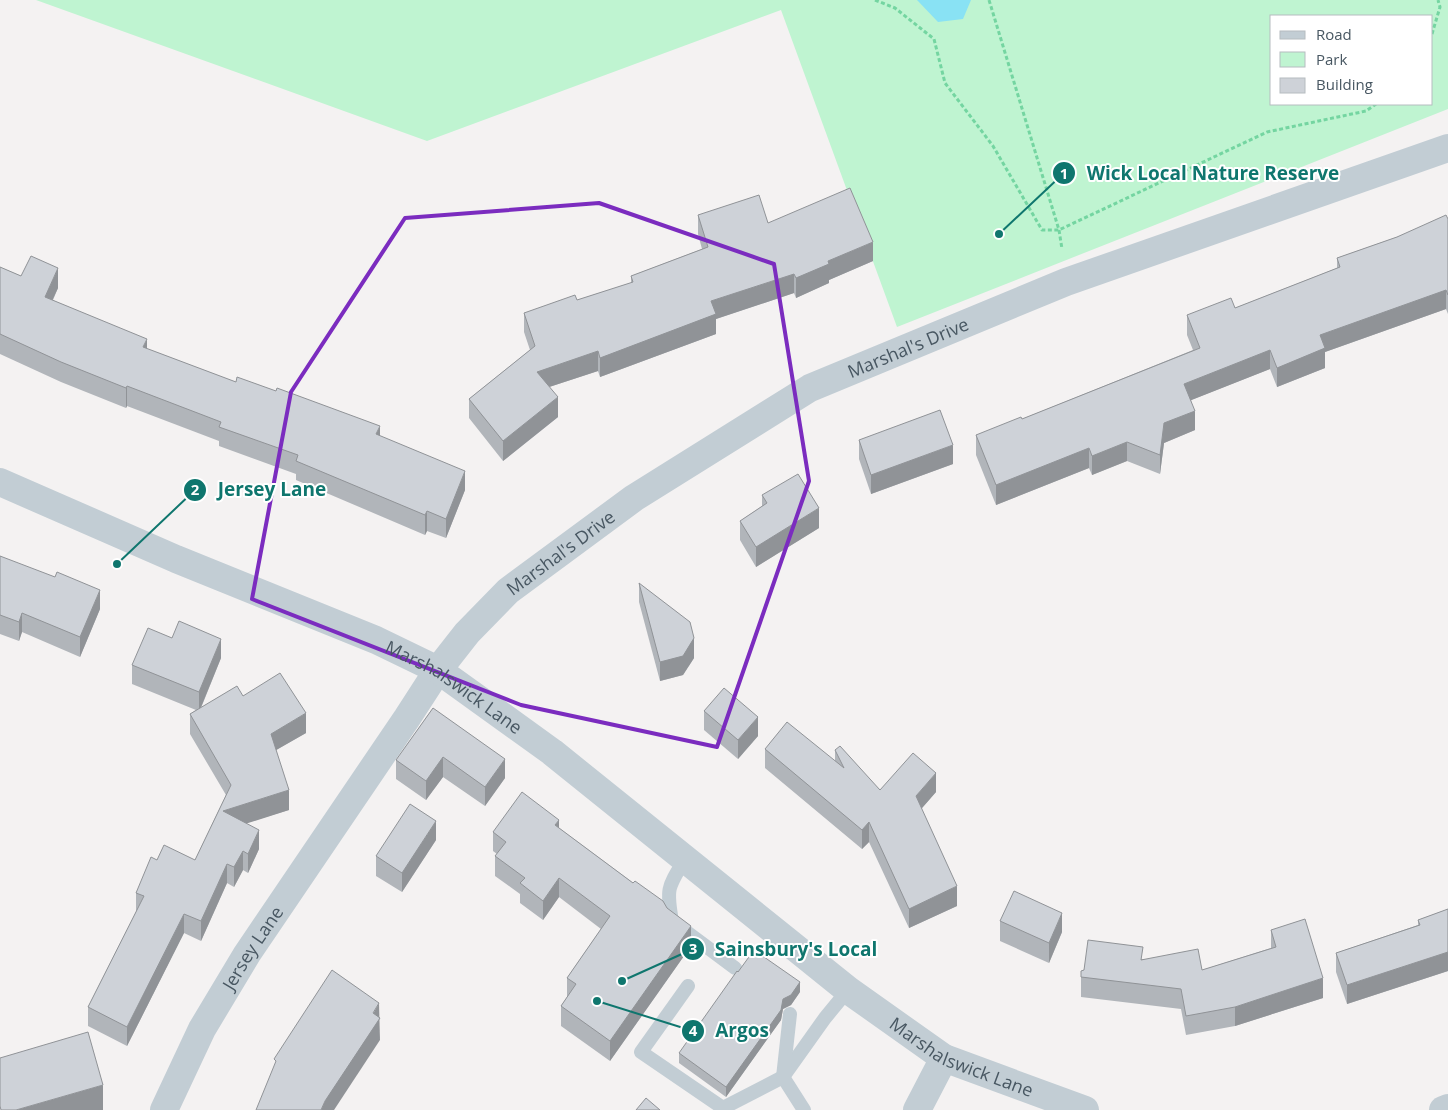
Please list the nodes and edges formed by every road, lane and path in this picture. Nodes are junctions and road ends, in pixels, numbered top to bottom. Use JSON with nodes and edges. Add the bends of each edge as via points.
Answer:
{"nodes":[{"id":1,"x":875,"y":0,"type":"edge"},
{"id":2,"x":989,"y":0,"type":"edge"},
{"id":3,"x":1438,"y":0,"type":"edge"},
{"id":4,"x":1433,"y":31,"type":"edge"},
{"id":5,"x":1375,"y":105,"type":"edge"},
{"id":6,"x":1448,"y":148,"type":"edge"},
{"id":7,"x":1060,"y":230,"type":"junction"},
{"id":8,"x":0,"y":482,"type":"edge"},
{"id":9,"x":438,"y":670,"type":"junction"},
{"id":10,"x":686,"y":859,"type":"junction"},
{"id":11,"x":735,"y":968,"type":"dead end"},
{"id":12,"x":688,"y":986,"type":"dead end"},
{"id":13,"x":848,"y":990,"type":"junction"},
{"id":14,"x":790,"y":1014,"type":"dead end"},
{"id":15,"x":944,"y":1058,"type":"junction"},
{"id":16,"x":783,"y":1077,"type":"junction"},
{"id":17,"x":1448,"y":1108,"type":"edge"},
{"id":18,"x":164,"y":1110,"type":"edge"},
{"id":19,"x":804,"y":1110,"type":"edge"},
{"id":20,"x":917,"y":1110,"type":"edge"},
{"id":21,"x":1084,"y":1110,"type":"edge"},
{"id":22,"x":1443,"y":1110,"type":"edge"}],
"edges":[{"from":1,"to":7,"type":"path","via":[[894,8],[934,38],[945,83],[992,146],[1042,230]]},
{"from":2,"to":7,"type":"path"},
{"from":3,"to":4,"type":"path","via":[[1440,7]]},
{"from":5,"to":7,"type":"path","via":[[1366,111],[1267,132]]},
{"from":6,"to":9,"type":"street","name":"Marshal's Drive","via":[[1066,282],[810,388],[634,498],[508,592],[467,633]]},
{"from":8,"to":9,"type":"street","name":"Marshalswick Lane","via":[[176,559],[376,640]]},
{"from":9,"to":10,"type":"street","name":"Marshalswick Lane","via":[[552,752]]},
{"from":9,"to":18,"type":"street","name":"Jersey Lane","via":[[247,954],[202,1029]]},
{"from":10,"to":11,"type":"lane","via":[[670,883],[668,899],[672,921]]},
{"from":10,"to":13,"type":"street","name":"Marshalswick Lane"},
{"from":12,"to":16,"type":"lane","via":[[641,1052],[723,1108]]},
{"from":13,"to":15,"type":"street","name":"Marshalswick Lane"},
{"from":13,"to":16,"type":"lane"},
{"from":14,"to":16,"type":"lane"},
{"from":15,"to":20,"type":"street"},
{"from":15,"to":21,"type":"street","name":"Marshalswick Lane"},
{"from":16,"to":19,"type":"lane"},
{"from":17,"to":22,"type":"street"}]}
